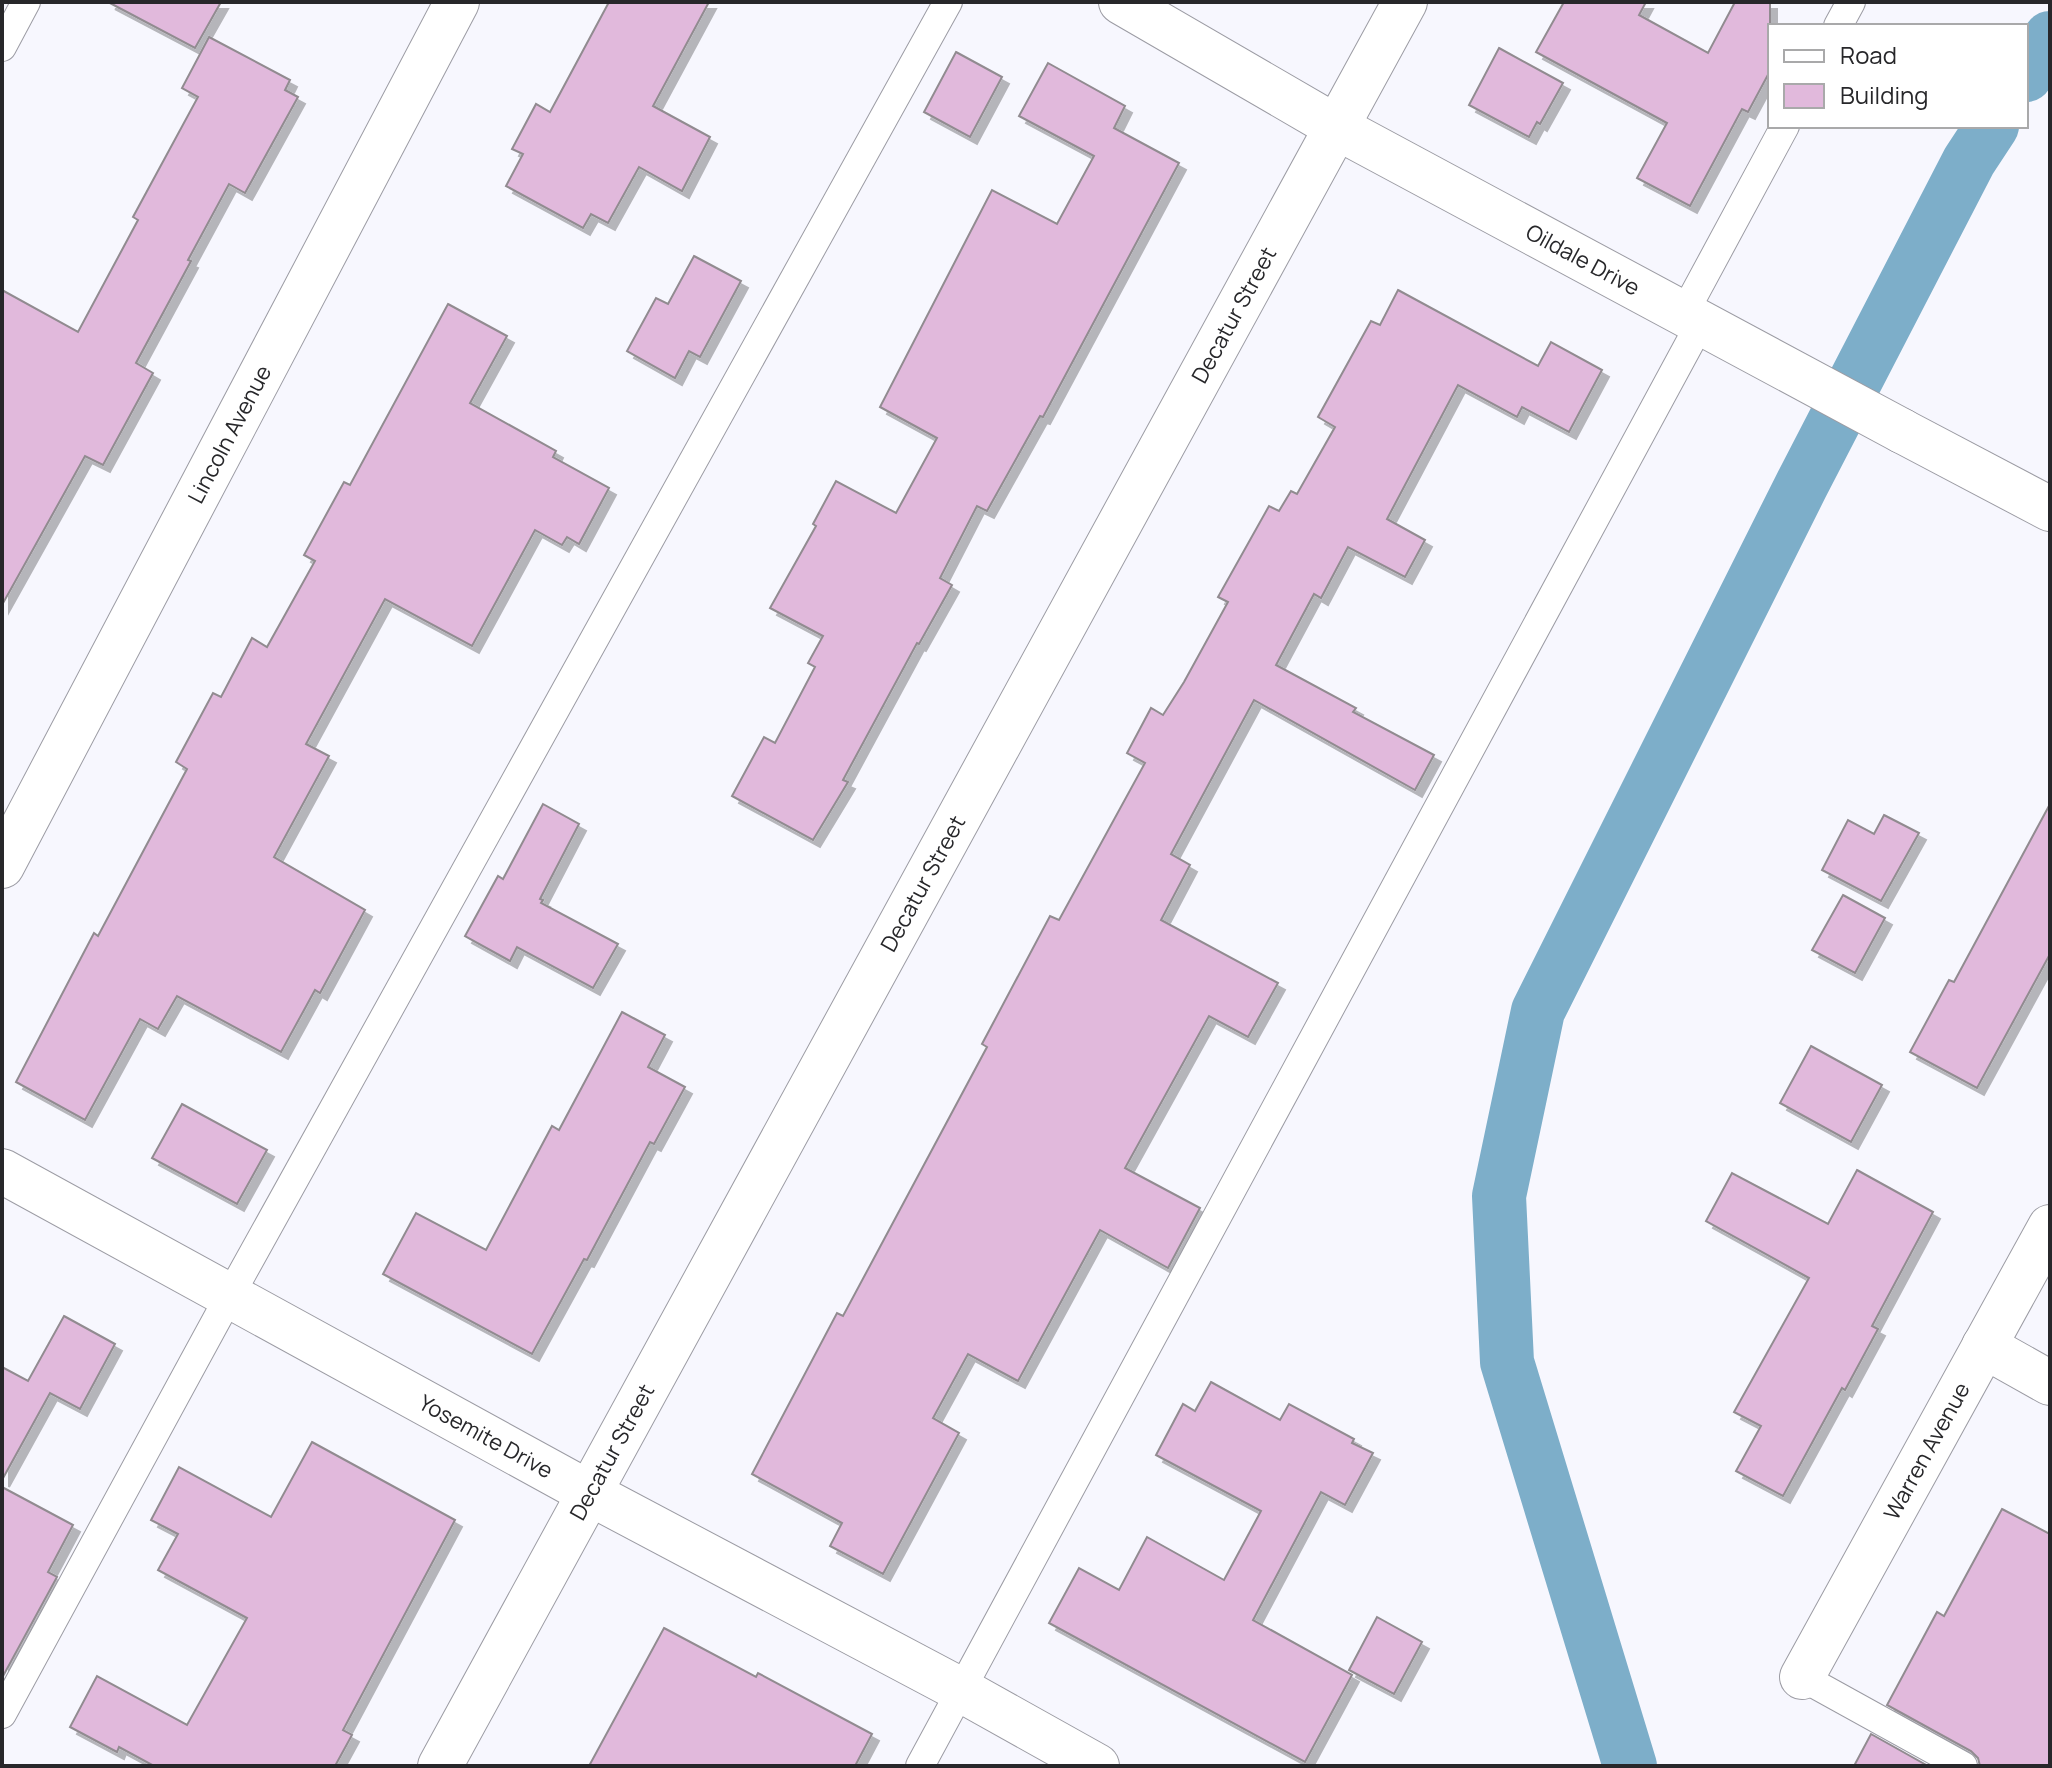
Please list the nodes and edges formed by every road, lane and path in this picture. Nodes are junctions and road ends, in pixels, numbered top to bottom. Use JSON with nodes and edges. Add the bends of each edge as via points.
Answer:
{"nodes":[{"id":1,"x":26,"y":2,"type":"edge"},
{"id":2,"x":457,"y":2,"type":"edge"},
{"id":3,"x":948,"y":2,"type":"edge"},
{"id":4,"x":1121,"y":2,"type":"edge"},
{"id":5,"x":1405,"y":2,"type":"edge"},
{"id":6,"x":1851,"y":2,"type":"edge"},
{"id":7,"x":1839,"y":24,"type":"edge"},
{"id":8,"x":2,"y":47,"type":"edge"},
{"id":9,"x":1338,"y":128,"type":"junction"},
{"id":10,"x":1784,"y":128,"type":"edge"},
{"id":11,"x":1692,"y":319,"type":"junction"},
{"id":12,"x":2050,"y":509,"type":"edge"},
{"id":13,"x":2,"y":866,"type":"edge"},
{"id":14,"x":2,"y":1171,"type":"edge"},
{"id":15,"x":2050,"y":1227,"type":"edge"},
{"id":16,"x":229,"y":1297,"type":"junction"},
{"id":17,"x":1984,"y":1346,"type":"junction"},
{"id":18,"x":2050,"y":1383,"type":"edge"},
{"id":19,"x":591,"y":1494,"type":"junction"},
{"id":20,"x":1802,"y":1677,"type":"joint"},
{"id":21,"x":961,"y":1690,"type":"junction"},
{"id":22,"x":2,"y":1714,"type":"edge"},
{"id":23,"x":440,"y":1766,"type":"edge"},
{"id":24,"x":920,"y":1766,"type":"edge"},
{"id":25,"x":1097,"y":1766,"type":"edge"},
{"id":26,"x":1963,"y":1766,"type":"edge"}],
"edges":[{"from":1,"to":8,"type":"lane"},
{"from":2,"to":13,"type":"street","name":"Lincoln Avenue"},
{"from":3,"to":16,"type":"lane"},
{"from":4,"to":9,"type":"street","name":"Oildale Drive"},
{"from":5,"to":9,"type":"street","name":"Decatur Street"},
{"from":6,"to":7,"type":"lane"},
{"from":9,"to":11,"type":"street","name":"Oildale Drive"},
{"from":9,"to":19,"type":"street","name":"Decatur Street"},
{"from":10,"to":11,"type":"lane"},
{"from":11,"to":12,"type":"street","name":"Oildale Drive"},
{"from":11,"to":21,"type":"lane"},
{"from":14,"to":16,"type":"street","name":"Yosemite Drive"},
{"from":15,"to":17,"type":"street","name":"Warren Avenue"},
{"from":16,"to":19,"type":"street","name":"Yosemite Drive"},
{"from":16,"to":22,"type":"lane"},
{"from":17,"to":18,"type":"street"},
{"from":17,"to":20,"type":"street","name":"Warren Avenue"},
{"from":19,"to":21,"type":"street","name":"Yosemite Drive"},
{"from":19,"to":23,"type":"street","name":"Decatur Street"},
{"from":20,"to":26,"type":"lane"},
{"from":21,"to":24,"type":"lane"},
{"from":21,"to":25,"type":"street","name":"Yosemite Drive"}]}
